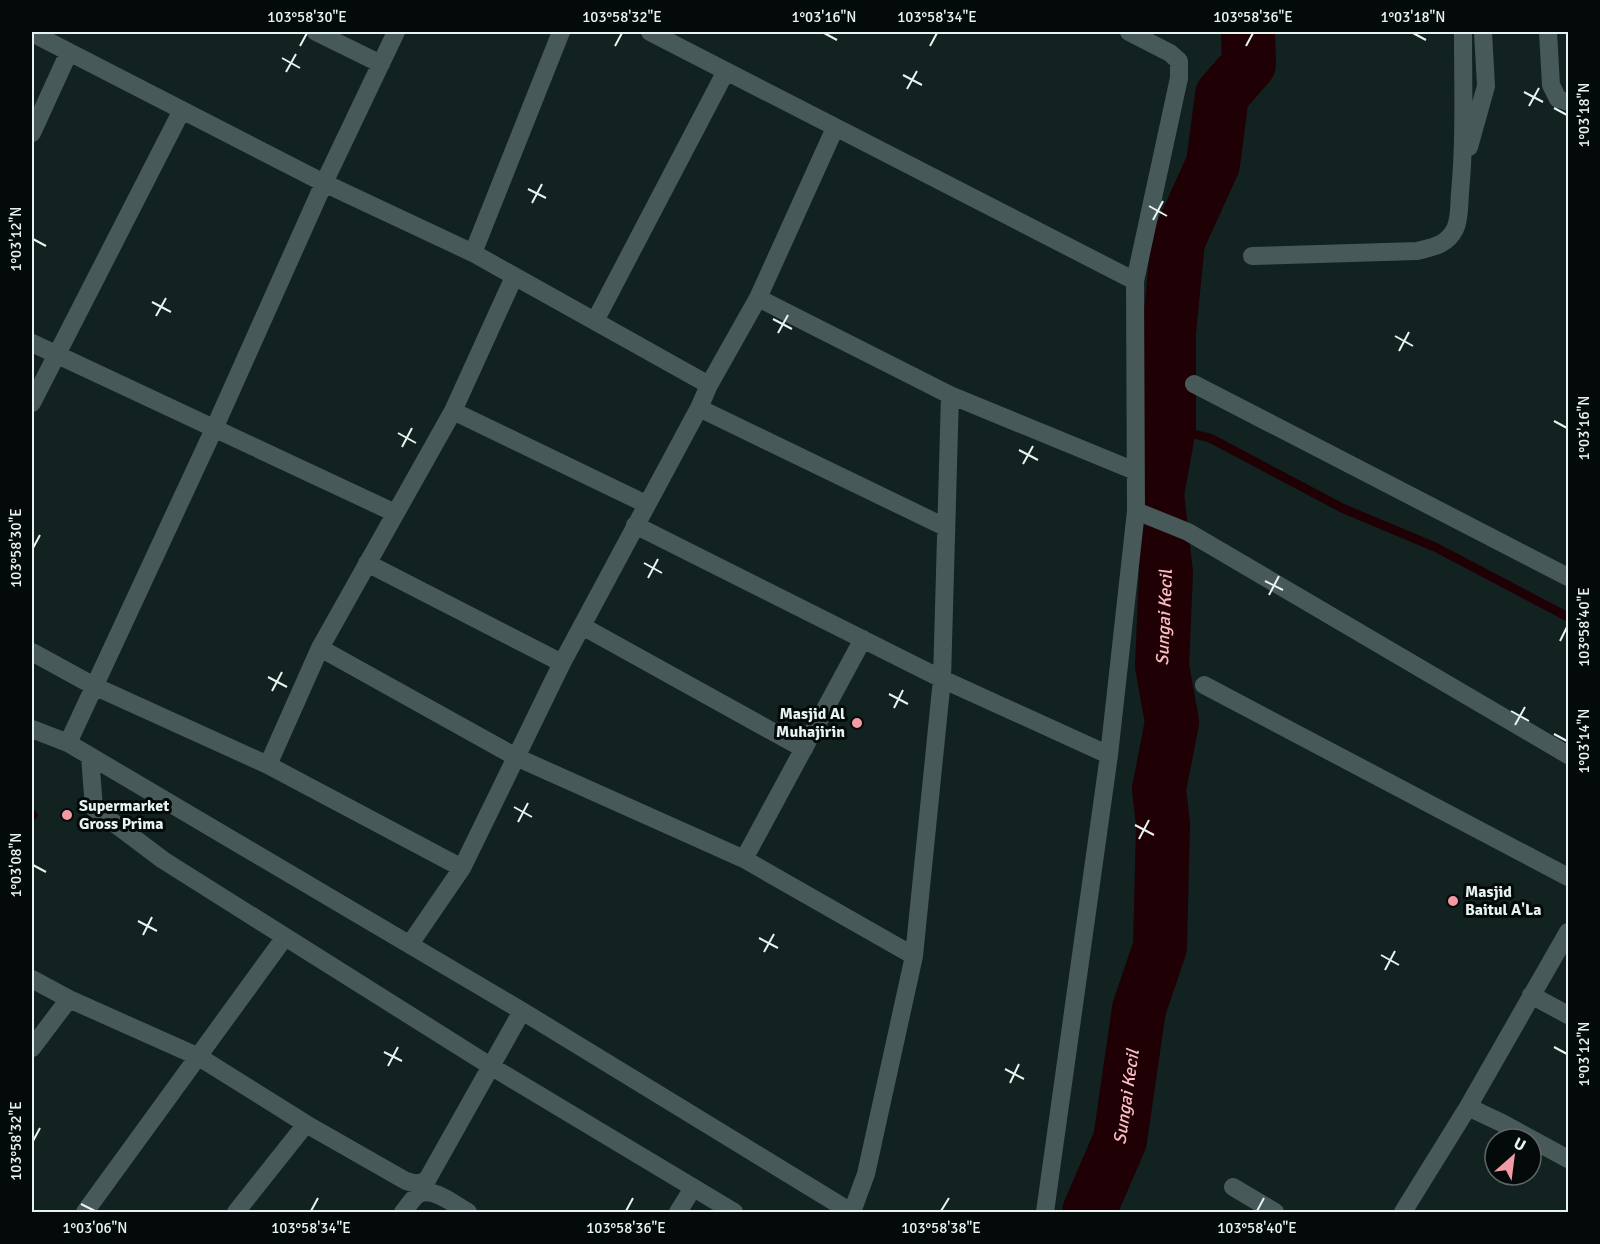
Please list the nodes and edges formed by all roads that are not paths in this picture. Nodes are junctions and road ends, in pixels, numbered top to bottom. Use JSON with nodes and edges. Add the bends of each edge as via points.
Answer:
{"nodes":[{"id":1,"x":316,"y":32,"type":"edge"},
{"id":2,"x":396,"y":32,"type":"edge"},
{"id":3,"x":561,"y":32,"type":"edge"},
{"id":4,"x":650,"y":32,"type":"edge"},
{"id":5,"x":1129,"y":32,"type":"edge"},
{"id":6,"x":1463,"y":32,"type":"edge"},
{"id":7,"x":1484,"y":32,"type":"edge"},
{"id":8,"x":1548,"y":32,"type":"edge"},
{"id":9,"x":32,"y":33,"type":"edge"},
{"id":10,"x":69,"y":52,"type":"junction"},
{"id":11,"x":381,"y":64,"type":"junction"},
{"id":12,"x":726,"y":71,"type":"junction"},
{"id":13,"x":1569,"y":102,"type":"edge"},
{"id":14,"x":182,"y":110,"type":"junction"},
{"id":15,"x":835,"y":128,"type":"junction"},
{"id":16,"x":32,"y":133,"type":"edge"},
{"id":17,"x":1463,"y":169,"type":"junction"},
{"id":18,"x":324,"y":183,"type":"junction"},
{"id":19,"x":473,"y":253,"type":"junction"},
{"id":20,"x":1252,"y":256,"type":"dead end"},
{"id":21,"x":514,"y":277,"type":"junction"},
{"id":22,"x":1135,"y":281,"type":"junction"},
{"id":23,"x":758,"y":298,"type":"junction"},
{"id":24,"x":595,"y":321,"type":"junction"},
{"id":25,"x":32,"y":343,"type":"edge"},
{"id":26,"x":57,"y":355,"type":"junction"},
{"id":27,"x":1194,"y":384,"type":"dead end"},
{"id":28,"x":709,"y":385,"type":"junction"},
{"id":29,"x":950,"y":395,"type":"junction"},
{"id":30,"x":32,"y":403,"type":"edge"},
{"id":31,"x":699,"y":408,"type":"junction"},
{"id":32,"x":453,"y":411,"type":"junction"},
{"id":33,"x":214,"y":429,"type":"junction"},
{"id":34,"x":1135,"y":471,"type":"junction"},
{"id":35,"x":646,"y":504,"type":"junction"},
{"id":36,"x":1136,"y":511,"type":"junction"},
{"id":37,"x":395,"y":513,"type":"junction"},
{"id":38,"x":635,"y":525,"type":"junction"},
{"id":39,"x":945,"y":527,"type":"junction"},
{"id":40,"x":367,"y":563,"type":"junction"},
{"id":41,"x":1569,"y":577,"type":"edge"},
{"id":42,"x":582,"y":626,"type":"junction"},
{"id":43,"x":863,"y":639,"type":"junction"},
{"id":44,"x":320,"y":648,"type":"junction"},
{"id":45,"x":32,"y":652,"type":"edge"},
{"id":46,"x":562,"y":663,"type":"junction"},
{"id":47,"x":942,"y":678,"type":"junction"},
{"id":48,"x":1204,"y":685,"type":"dead end"},
{"id":49,"x":94,"y":686,"type":"junction"},
{"id":50,"x":32,"y":729,"type":"edge"},
{"id":51,"x":68,"y":743,"type":"junction"},
{"id":52,"x":804,"y":749,"type":"junction"},
{"id":53,"x":1109,"y":755,"type":"junction"},
{"id":54,"x":1569,"y":755,"type":"edge"},
{"id":55,"x":90,"y":756,"type":"junction"},
{"id":56,"x":516,"y":757,"type":"junction"},
{"id":57,"x":268,"y":765,"type":"junction"},
{"id":58,"x":744,"y":859,"type":"junction"},
{"id":59,"x":462,"y":868,"type":"junction"},
{"id":60,"x":1569,"y":877,"type":"edge"},
{"id":61,"x":1569,"y":932,"type":"edge"},
{"id":62,"x":285,"y":937,"type":"junction"},
{"id":63,"x":410,"y":945,"type":"junction"},
{"id":64,"x":914,"y":956,"type":"junction"},
{"id":65,"x":32,"y":979,"type":"edge"},
{"id":66,"x":1531,"y":995,"type":"junction"},
{"id":67,"x":69,"y":999,"type":"junction"},
{"id":68,"x":522,"y":1011,"type":"junction"},
{"id":69,"x":1569,"y":1015,"type":"edge"},
{"id":70,"x":32,"y":1048,"type":"edge"},
{"id":71,"x":199,"y":1057,"type":"junction"},
{"id":72,"x":492,"y":1067,"type":"junction"},
{"id":73,"x":1468,"y":1107,"type":"junction"},
{"id":74,"x":306,"y":1124,"type":"junction"},
{"id":75,"x":1569,"y":1159,"type":"edge"},
{"id":76,"x":1233,"y":1187,"type":"dead end"},
{"id":77,"x":693,"y":1188,"type":"junction"},
{"id":78,"x":85,"y":1212,"type":"edge"},
{"id":79,"x":236,"y":1212,"type":"edge"},
{"id":80,"x":403,"y":1212,"type":"edge"},
{"id":81,"x":468,"y":1212,"type":"edge"},
{"id":82,"x":678,"y":1212,"type":"edge"},
{"id":83,"x":734,"y":1212,"type":"edge"},
{"id":84,"x":852,"y":1212,"type":"edge"},
{"id":85,"x":1045,"y":1212,"type":"edge"},
{"id":86,"x":1275,"y":1212,"type":"edge"},
{"id":87,"x":1403,"y":1212,"type":"edge"}],
"edges":[{"from":1,"to":11,"type":"street"},
{"from":2,"to":11,"type":"street"},
{"from":3,"to":19,"type":"street"},
{"from":4,"to":12,"type":"street"},
{"from":5,"to":22,"type":"street","via":[[1179,61],[1179,78]]},
{"from":6,"to":17,"type":"street"},
{"from":7,"to":17,"type":"street","via":[[1486,86]]},
{"from":8,"to":13,"type":"street","via":[[1551,85],[1558,99]]},
{"from":9,"to":10,"type":"street"},
{"from":10,"to":14,"type":"street"},
{"from":10,"to":16,"type":"street"},
{"from":11,"to":18,"type":"street"},
{"from":12,"to":15,"type":"street"},
{"from":12,"to":24,"type":"street"},
{"from":14,"to":18,"type":"street"},
{"from":14,"to":26,"type":"street"},
{"from":15,"to":22,"type":"street"},
{"from":15,"to":23,"type":"street"},
{"from":17,"to":20,"type":"street","via":[[1455,228],[1441,246],[1417,251]]},
{"from":18,"to":19,"type":"street"},
{"from":18,"to":33,"type":"street"},
{"from":19,"to":21,"type":"street"},
{"from":21,"to":24,"type":"street"},
{"from":21,"to":32,"type":"street"},
{"from":22,"to":34,"type":"street"},
{"from":23,"to":28,"type":"street"},
{"from":23,"to":29,"type":"street"},
{"from":24,"to":28,"type":"street"},
{"from":25,"to":26,"type":"street"},
{"from":26,"to":30,"type":"street"},
{"from":26,"to":33,"type":"street"},
{"from":27,"to":41,"type":"street"},
{"from":28,"to":31,"type":"street"},
{"from":29,"to":34,"type":"street"},
{"from":29,"to":39,"type":"street"},
{"from":31,"to":35,"type":"street"},
{"from":31,"to":39,"type":"street"},
{"from":32,"to":35,"type":"street"},
{"from":32,"to":37,"type":"street"},
{"from":33,"to":37,"type":"street"},
{"from":33,"to":49,"type":"street"},
{"from":34,"to":36,"type":"street"},
{"from":35,"to":38,"type":"street"},
{"from":36,"to":53,"type":"street"},
{"from":36,"to":54,"type":"street","via":[[1188,532]]},
{"from":37,"to":40,"type":"street"},
{"from":38,"to":42,"type":"street"},
{"from":38,"to":43,"type":"street"},
{"from":39,"to":47,"type":"street"},
{"from":40,"to":44,"type":"street"},
{"from":40,"to":46,"type":"street"},
{"from":42,"to":46,"type":"street"},
{"from":42,"to":52,"type":"street"},
{"from":43,"to":47,"type":"street"},
{"from":43,"to":52,"type":"street"},
{"from":44,"to":56,"type":"street"},
{"from":44,"to":57,"type":"street"},
{"from":45,"to":49,"type":"street"},
{"from":46,"to":56,"type":"street"},
{"from":47,"to":53,"type":"street"},
{"from":47,"to":64,"type":"street"},
{"from":48,"to":60,"type":"street"},
{"from":49,"to":51,"type":"street"},
{"from":49,"to":57,"type":"street"},
{"from":50,"to":51,"type":"street"},
{"from":51,"to":55,"type":"street"},
{"from":52,"to":58,"type":"street"},
{"from":53,"to":85,"type":"street"},
{"from":55,"to":62,"type":"street","via":[[94,808],[163,860]]},
{"from":55,"to":63,"type":"street"},
{"from":56,"to":58,"type":"street"},
{"from":56,"to":59,"type":"street"},
{"from":57,"to":59,"type":"street"},
{"from":58,"to":64,"type":"street"},
{"from":59,"to":63,"type":"street"},
{"from":61,"to":66,"type":"street"},
{"from":62,"to":71,"type":"street"},
{"from":62,"to":72,"type":"street"},
{"from":63,"to":68,"type":"street"},
{"from":64,"to":84,"type":"street","via":[[866,1174]]},
{"from":65,"to":67,"type":"street"},
{"from":66,"to":69,"type":"street"},
{"from":66,"to":73,"type":"street"},
{"from":67,"to":70,"type":"street"},
{"from":67,"to":71,"type":"street"},
{"from":68,"to":72,"type":"street"},
{"from":68,"to":84,"type":"street"},
{"from":71,"to":74,"type":"street"},
{"from":71,"to":78,"type":"street"},
{"from":72,"to":74,"type":"street","via":[[427,1180],[421,1183],[406,1181]]},
{"from":72,"to":77,"type":"street"},
{"from":73,"to":75,"type":"street"},
{"from":73,"to":87,"type":"street"},
{"from":74,"to":79,"type":"street"},
{"from":76,"to":86,"type":"street"},
{"from":77,"to":82,"type":"street"},
{"from":77,"to":83,"type":"street"},
{"from":80,"to":81,"type":"street","via":[[416,1196],[425,1192]]}]}
